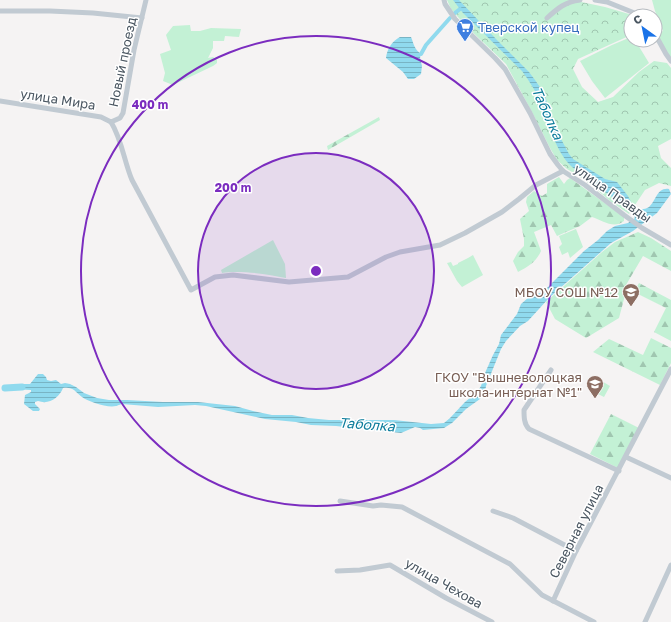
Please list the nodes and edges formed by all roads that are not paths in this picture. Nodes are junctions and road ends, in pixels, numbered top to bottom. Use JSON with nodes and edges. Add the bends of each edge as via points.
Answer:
{"nodes":[{"id":1,"x":146,"y":0,"type":"edge"},
{"id":2,"x":444,"y":0,"type":"edge"},
{"id":3,"x":580,"y":0,"type":"edge"},
{"id":4,"x":595,"y":0,"type":"edge"},
{"id":5,"x":623,"y":8,"type":"edge"},
{"id":6,"x":0,"y":11,"type":"edge"},
{"id":7,"x":142,"y":18,"type":"junction"},
{"id":8,"x":547,"y":18,"type":"dead end"},
{"id":9,"x":663,"y":48,"type":"edge"},
{"id":10,"x":671,"y":61,"type":"edge"},
{"id":11,"x":0,"y":101,"type":"edge"},
{"id":12,"x":111,"y":122,"type":"junction"},
{"id":13,"x":563,"y":171,"type":"junction"},
{"id":14,"x":671,"y":245,"type":"edge"},
{"id":15,"x":671,"y":369,"type":"edge"},
{"id":16,"x":551,"y":370,"type":"dead end"},
{"id":17,"x":626,"y":457,"type":"junction"},
{"id":18,"x":619,"y":471,"type":"junction"},
{"id":19,"x":671,"y":478,"type":"edge"},
{"id":20,"x":340,"y":501,"type":"dead end"},
{"id":21,"x":493,"y":511,"type":"dead end"},
{"id":22,"x":576,"y":551,"type":"junction"},
{"id":23,"x":671,"y":565,"type":"edge"},
{"id":24,"x":337,"y":571,"type":"dead end"},
{"id":25,"x":553,"y":601,"type":"junction"},
{"id":26,"x":492,"y":622,"type":"edge"},
{"id":27,"x":594,"y":622,"type":"edge"},
{"id":28,"x":646,"y":622,"type":"edge"}],
"edges":[{"from":1,"to":7,"type":"street","name":"Новый проезд"},
{"from":2,"to":13,"type":"street","via":[[455,20],[504,69],[550,154]]},
{"from":3,"to":8,"type":"street","via":[[571,1],[558,8]]},
{"from":4,"to":5,"type":"street"},
{"from":6,"to":7,"type":"street","via":[[93,13]]},
{"from":7,"to":12,"type":"street","name":"Новый проезд","via":[[123,113],[120,118]]},
{"from":9,"to":10,"type":"street"},
{"from":11,"to":12,"type":"street","name":"улица Мира","via":[[100,117]]},
{"from":12,"to":13,"type":"street","via":[[117,132],[132,180],[191,290],[215,277],[233,275],[289,282],[348,277],[386,257],[440,245],[465,233],[502,212],[536,185]]},
{"from":13,"to":14,"type":"street","name":"улица Правды","via":[[642,228]]},
{"from":15,"to":17,"type":"street","name":"Северная улица"},
{"from":16,"to":18,"type":"street","via":[[524,410],[527,427]]},
{"from":17,"to":18,"type":"street","name":"Северная улица"},
{"from":17,"to":19,"type":"street"},
{"from":18,"to":22,"type":"street","name":"Северная улица"},
{"from":20,"to":25,"type":"street","via":[[402,507],[510,564],[542,595]]},
{"from":21,"to":22,"type":"street","via":[[513,518]]},
{"from":22,"to":25,"type":"street","name":"Северная улица"},
{"from":23,"to":28,"type":"street"},
{"from":24,"to":26,"type":"street","name":"улица Чехова","via":[[390,565]]},
{"from":25,"to":27,"type":"street"}]}
